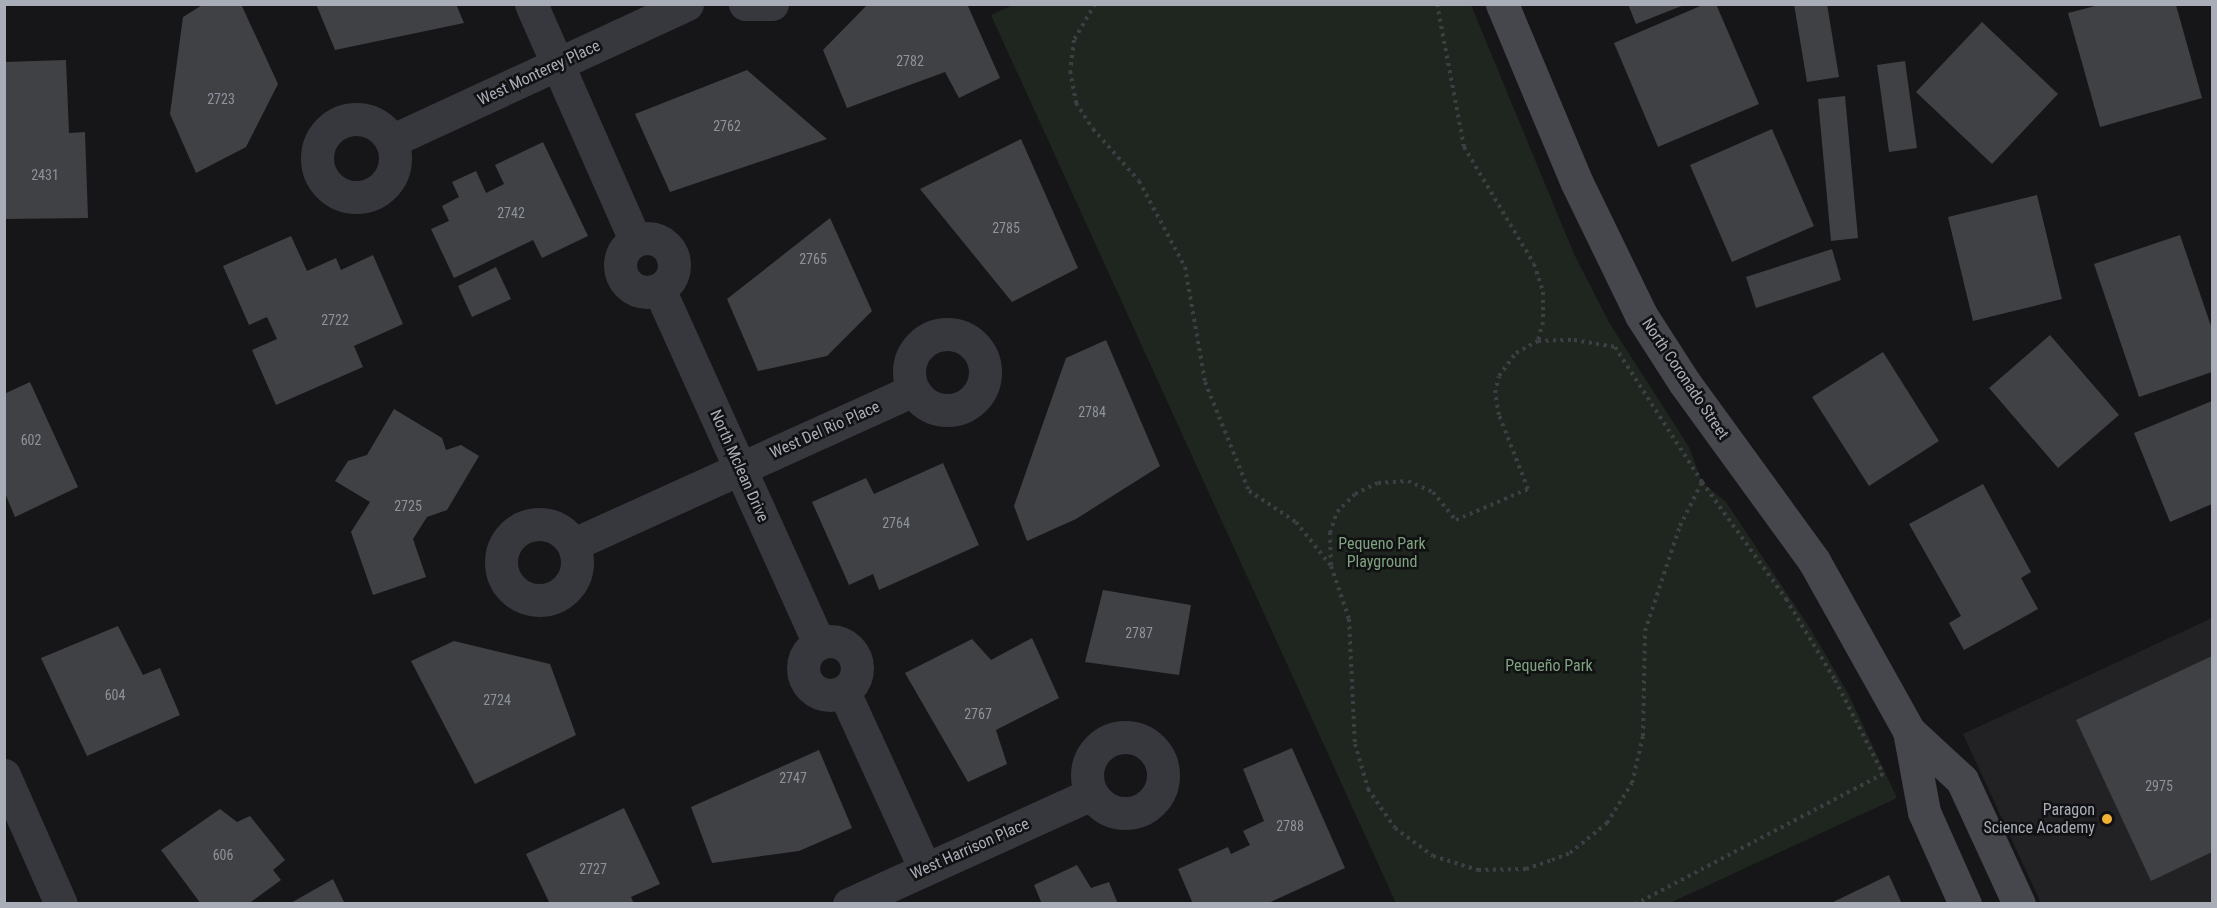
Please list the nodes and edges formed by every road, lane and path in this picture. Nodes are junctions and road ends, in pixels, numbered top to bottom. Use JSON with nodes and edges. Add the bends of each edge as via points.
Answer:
{"nodes":[{"id":1,"x":531,"y":4,"type":"edge"},
{"id":2,"x":687,"y":4,"type":"edge"},
{"id":3,"x":745,"y":4,"type":"edge"},
{"id":4,"x":772,"y":4,"type":"edge"},
{"id":5,"x":1095,"y":4,"type":"edge"},
{"id":6,"x":1437,"y":4,"type":"edge"},
{"id":7,"x":1502,"y":4,"type":"edge"},
{"id":8,"x":558,"y":64,"type":"junction"},
{"id":9,"x":391,"y":141,"type":"dead end"},
{"id":10,"x":1538,"y":340,"type":"junction"},
{"id":11,"x":912,"y":391,"type":"dead end"},
{"id":12,"x":740,"y":468,"type":"junction"},
{"id":13,"x":1702,"y":482,"type":"junction"},
{"id":14,"x":574,"y":544,"type":"dead end"},
{"id":15,"x":1331,"y":566,"type":"junction"},
{"id":16,"x":1909,"y":731,"type":"junction"},
{"id":17,"x":4,"y":775,"type":"edge"},
{"id":18,"x":1091,"y":794,"type":"dead end"},
{"id":19,"x":925,"y":869,"type":"junction"},
{"id":20,"x":61,"y":903,"type":"edge"},
{"id":21,"x":849,"y":903,"type":"edge"},
{"id":22,"x":1635,"y":903,"type":"edge"},
{"id":23,"x":1965,"y":903,"type":"edge"},
{"id":24,"x":2019,"y":903,"type":"edge"}],
"edges":[{"from":1,"to":8,"type":"street","name":"North Mclean Drive"},
{"from":2,"to":8,"type":"street","name":"West Monterey Place"},
{"from":3,"to":4,"type":"street"},
{"from":5,"to":15,"type":"path","via":[[1074,40],[1070,71],[1076,103],[1093,129],[1139,181],[1185,267],[1205,382],[1249,491],[1296,522]]},
{"from":6,"to":10,"type":"path","via":[[1464,147],[1534,264],[1543,292],[1543,322]]},
{"from":7,"to":16,"type":"street","name":"North Coronado Street","via":[[1576,183],[1641,315],[1684,382],[1814,561]]},
{"from":8,"to":9,"type":"street","name":"West Monterey Place"},
{"from":8,"to":12,"type":"street","name":"North Mclean Drive","via":[[635,240],[620,260],[622,277],[634,289],[659,289]]},
{"from":10,"to":13,"type":"path","via":[[1574,340],[1615,347]]},
{"from":10,"to":15,"type":"path","via":[[1516,353],[1499,376],[1495,393],[1499,415],[1528,489],[1455,519],[1433,492],[1408,481],[1378,483],[1355,494],[1337,512],[1330,532]]},
{"from":11,"to":12,"type":"street","name":"West Del Rio Place"},
{"from":12,"to":14,"type":"street","name":"West Del Rio Place"},
{"from":12,"to":19,"type":"street","name":"North Mclean Drive","via":[[819,644],[837,642],[852,652],[856,678],[844,692]]},
{"from":13,"to":15,"type":"path","via":[[1680,526],[1644,631],[1643,736],[1632,783],[1607,823],[1570,853],[1526,869],[1478,870],[1433,856],[1395,828],[1368,789],[1355,744],[1349,619]]},
{"from":13,"to":22,"type":"path","via":[[1786,599],[1835,680],[1883,774]]},
{"from":16,"to":23,"type":"street","name":"North Coronado Street","via":[[1924,812]]},
{"from":16,"to":24,"type":"street","name":"North Coronado Street","via":[[1962,780]]},
{"from":17,"to":20,"type":"street"},
{"from":18,"to":19,"type":"street","name":"West Harrison Place"},
{"from":19,"to":21,"type":"street","name":"West Harrison Place"}]}
